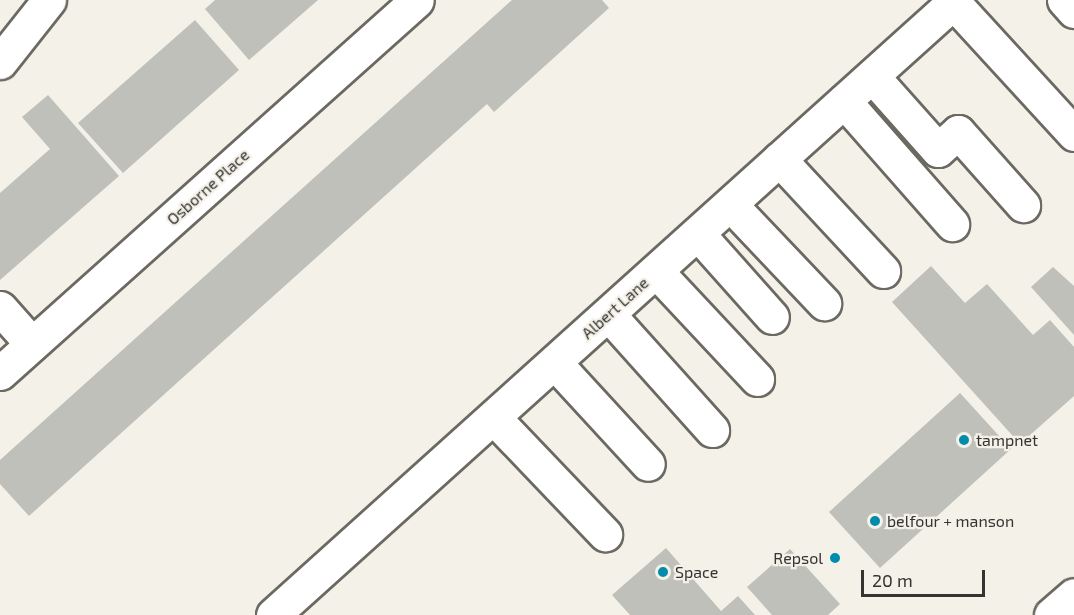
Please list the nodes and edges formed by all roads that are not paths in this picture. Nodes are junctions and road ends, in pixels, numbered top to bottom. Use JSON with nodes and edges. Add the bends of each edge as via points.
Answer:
{"nodes":[{"id":1,"x":49,"y":0,"type":"edge"},
{"id":2,"x":417,"y":0,"type":"edge"},
{"id":3,"x":1064,"y":0,"type":"edge"},
{"id":4,"x":955,"y":1,"type":"edge"},
{"id":5,"x":1074,"y":11,"type":"edge"},
{"id":6,"x":0,"y":62,"type":"edge"},
{"id":7,"x":872,"y":76,"type":"junction"},
{"id":8,"x":844,"y":101,"type":"junction"},
{"id":9,"x":1074,"y":134,"type":"edge"},
{"id":10,"x":780,"y":159,"type":"junction"},
{"id":11,"x":730,"y":204,"type":"junction"},
{"id":12,"x":1023,"y":206,"type":"dead end"},
{"id":13,"x":952,"y":224,"type":"dead end"},
{"id":14,"x":698,"y":234,"type":"junction"},
{"id":15,"x":656,"y":271,"type":"junction"},
{"id":16,"x":883,"y":271,"type":"dead end"},
{"id":17,"x":824,"y":303,"type":"dead end"},
{"id":18,"x":0,"y":308,"type":"edge"},
{"id":19,"x":608,"y":314,"type":"junction"},
{"id":20,"x":772,"y":317,"type":"dead end"},
{"id":21,"x":32,"y":344,"type":"junction"},
{"id":22,"x":555,"y":363,"type":"junction"},
{"id":23,"x":0,"y":373,"type":"edge"},
{"id":24,"x":757,"y":379,"type":"dead end"},
{"id":25,"x":494,"y":418,"type":"junction"},
{"id":26,"x":712,"y":430,"type":"dead end"},
{"id":27,"x":648,"y":464,"type":"dead end"},
{"id":28,"x":605,"y":534,"type":"dead end"},
{"id":29,"x":1074,"y":595,"type":"edge"},
{"id":30,"x":293,"y":609,"type":"edge"},
{"id":31,"x":1051,"y":615,"type":"edge"}],
"edges":[{"from":1,"to":6,"type":"street"},
{"from":2,"to":21,"type":"street","name":"Osborne Place"},
{"from":3,"to":5,"type":"street"},
{"from":4,"to":7,"type":"street","name":"Albert Lane"},
{"from":4,"to":9,"type":"street"},
{"from":7,"to":8,"type":"street","name":"Albert Lane"},
{"from":7,"to":12,"type":"street","via":[[938,150],[958,132]]},
{"from":8,"to":10,"type":"street","name":"Albert Lane"},
{"from":8,"to":13,"type":"street"},
{"from":10,"to":11,"type":"street","name":"Albert Lane"},
{"from":10,"to":16,"type":"street"},
{"from":11,"to":14,"type":"street","name":"Albert Lane"},
{"from":11,"to":17,"type":"street"},
{"from":14,"to":15,"type":"street","name":"Albert Lane"},
{"from":14,"to":20,"type":"street"},
{"from":15,"to":19,"type":"street","name":"Albert Lane"},
{"from":15,"to":24,"type":"street"},
{"from":18,"to":21,"type":"street"},
{"from":19,"to":22,"type":"street","name":"Albert Lane"},
{"from":19,"to":26,"type":"street"},
{"from":21,"to":23,"type":"street","name":"Osborne Place"},
{"from":22,"to":25,"type":"street","name":"Albert Lane"},
{"from":22,"to":27,"type":"street"},
{"from":25,"to":28,"type":"street"},
{"from":25,"to":30,"type":"street","name":"Albert Lane"},
{"from":29,"to":31,"type":"street"}]}
